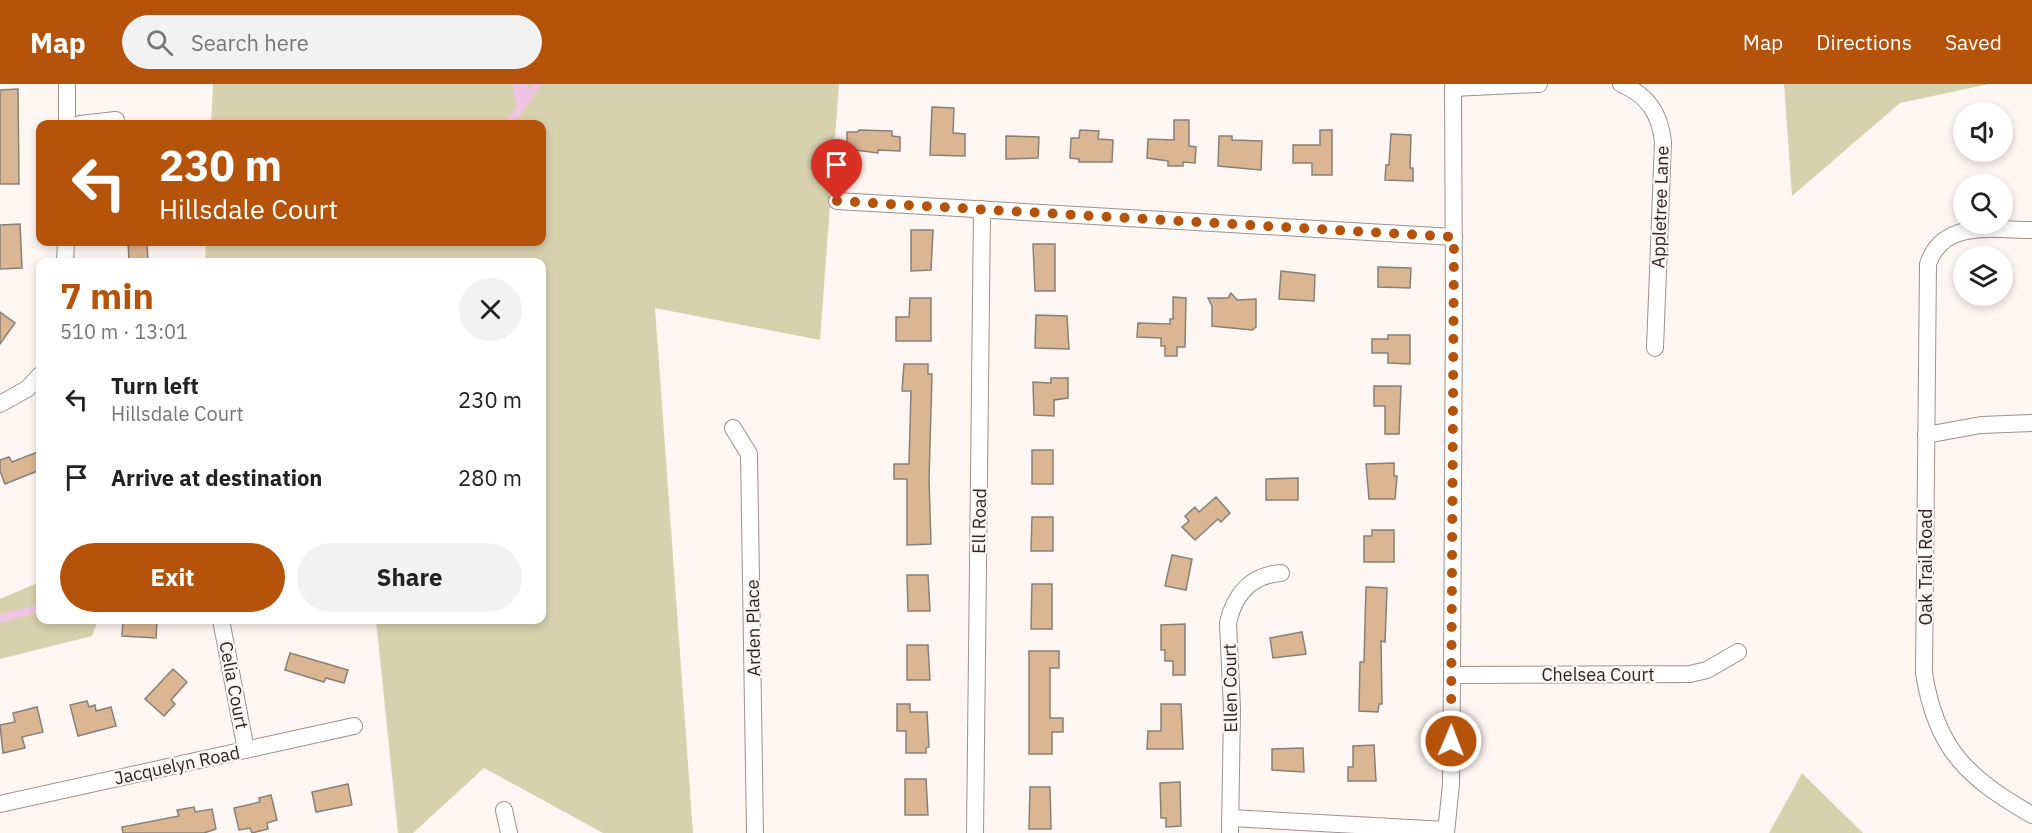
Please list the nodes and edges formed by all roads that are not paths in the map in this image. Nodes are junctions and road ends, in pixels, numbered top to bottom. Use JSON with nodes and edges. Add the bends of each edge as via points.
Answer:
{"nodes":[{"id":1,"x":67,"y":84,"type":"edge"},
{"id":2,"x":1539,"y":84,"type":"edge"},
{"id":3,"x":1621,"y":84,"type":"edge"},
{"id":4,"x":1453,"y":86,"type":"edge"},
{"id":5,"x":67,"y":120,"type":"edge"},
{"id":6,"x":837,"y":201,"type":"dead end"},
{"id":7,"x":982,"y":209,"type":"junction"},
{"id":8,"x":2032,"y":230,"type":"edge"},
{"id":9,"x":1454,"y":237,"type":"junction"},
{"id":10,"x":1655,"y":348,"type":"dead end"},
{"id":11,"x":36,"y":379,"type":"edge"},
{"id":12,"x":0,"y":404,"type":"edge"},
{"id":13,"x":2032,"y":423,"type":"edge"},
{"id":14,"x":733,"y":428,"type":"dead end"},
{"id":15,"x":1926,"y":435,"type":"junction"},
{"id":16,"x":1281,"y":573,"type":"dead end"},
{"id":17,"x":222,"y":624,"type":"edge"},
{"id":18,"x":1738,"y":652,"type":"dead end"},
{"id":19,"x":1452,"y":675,"type":"junction"},
{"id":20,"x":354,"y":726,"type":"dead end"},
{"id":21,"x":246,"y":750,"type":"junction"},
{"id":22,"x":0,"y":804,"type":"edge"},
{"id":23,"x":504,"y":810,"type":"dead end"},
{"id":24,"x":2032,"y":815,"type":"edge"},
{"id":25,"x":1230,"y":825,"type":"edge"},
{"id":26,"x":1446,"y":831,"type":"edge"},
{"id":27,"x":508,"y":833,"type":"edge"},
{"id":28,"x":754,"y":833,"type":"edge"},
{"id":29,"x":975,"y":833,"type":"edge"}],
"edges":[{"from":1,"to":5,"type":"street"},
{"from":2,"to":4,"type":"street"},
{"from":3,"to":10,"type":"street","name":"Appletree Lane","via":[[1645,99],[1661,126]]},
{"from":4,"to":9,"type":"street"},
{"from":6,"to":7,"type":"street"},
{"from":7,"to":9,"type":"street"},
{"from":7,"to":29,"type":"street","name":"Ell Road"},
{"from":8,"to":15,"type":"street","name":"Oak Trail Road","via":[[1960,231],[1948,236],[1932,252],[1927,275]]},
{"from":9,"to":19,"type":"street"},
{"from":11,"to":12,"type":"street"},
{"from":13,"to":15,"type":"street","via":[[1981,425]]},
{"from":14,"to":28,"type":"street","name":"Arden Place","via":[[749,454]]},
{"from":15,"to":24,"type":"street","name":"Oak Trail Road","via":[[1924,673],[1928,698],[1940,729],[1962,764],[1994,793]]},
{"from":16,"to":25,"type":"street","name":"Ellen Court","via":[[1262,576],[1249,584],[1238,595],[1228,623],[1232,710]]},
{"from":17,"to":21,"type":"street","name":"Celia Court"},
{"from":18,"to":19,"type":"street","name":"Chelsea Court","via":[[1707,670],[1690,674]]},
{"from":19,"to":26,"type":"street"},
{"from":20,"to":21,"type":"street","name":"Jacquelyn Road"},
{"from":21,"to":22,"type":"street","name":"Jacquelyn Road"},
{"from":23,"to":27,"type":"street"},
{"from":25,"to":26,"type":"street"}]}
